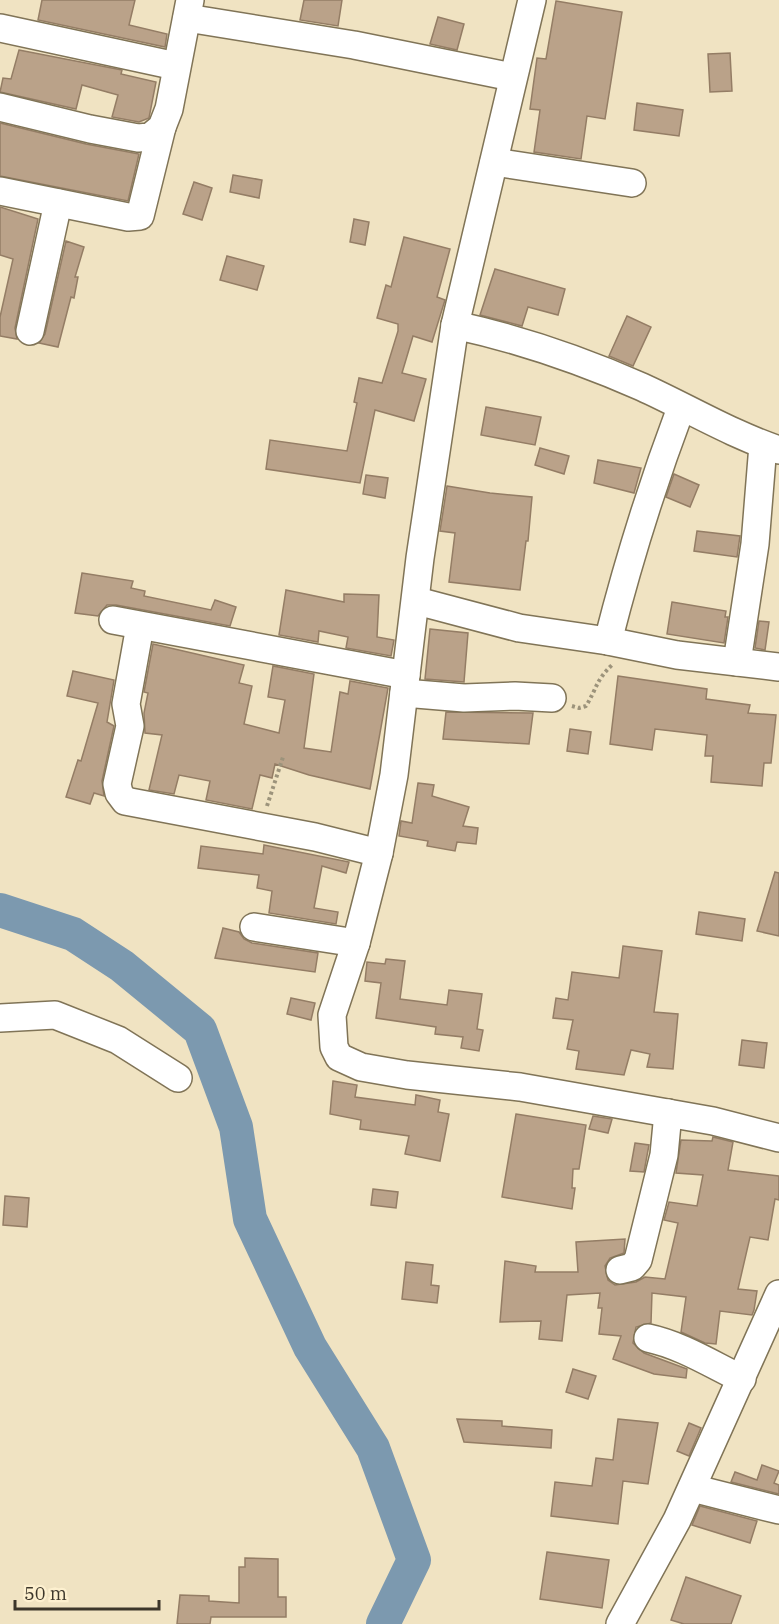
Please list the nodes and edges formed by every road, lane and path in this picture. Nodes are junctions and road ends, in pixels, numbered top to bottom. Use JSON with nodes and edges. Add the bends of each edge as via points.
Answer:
{"nodes":[{"id":1,"x":532,"y":0,"type":"edge"},
{"id":2,"x":188,"y":9,"type":"edge"},
{"id":3,"x":0,"y":28,"type":"edge"},
{"id":4,"x":176,"y":66,"type":"junction"},
{"id":5,"x":512,"y":78,"type":"junction"},
{"id":6,"x":0,"y":107,"type":"edge"},
{"id":7,"x":162,"y":127,"type":"junction"},
{"id":8,"x":494,"y":162,"type":"junction"},
{"id":9,"x":632,"y":183,"type":"dead end"},
{"id":10,"x":0,"y":191,"type":"edge"},
{"id":11,"x":58,"y":203,"type":"junction"},
{"id":12,"x":456,"y":325,"type":"junction"},
{"id":13,"x":30,"y":331,"type":"dead end"},
{"id":14,"x":681,"y":408,"type":"junction"},
{"id":15,"x":771,"y":447,"type":"edge"},
{"id":16,"x":417,"y":601,"type":"junction"},
{"id":17,"x":113,"y":620,"type":"dead end"},
{"id":18,"x":140,"y":626,"type":"junction"},
{"id":19,"x":619,"y":644,"type":"junction"},
{"id":20,"x":737,"y":662,"type":"junction"},
{"id":21,"x":779,"y":668,"type":"edge"},
{"id":22,"x":405,"y":684,"type":"junction"},
{"id":23,"x":552,"y":698,"type":"joint"},
{"id":24,"x":283,"y":757,"type":"dead end"},
{"id":25,"x":260,"y":826,"type":"junction"},
{"id":26,"x":379,"y":853,"type":"junction"},
{"id":27,"x":254,"y":927,"type":"dead end"},
{"id":28,"x":356,"y":943,"type":"junction"},
{"id":29,"x":0,"y":1018,"type":"edge"},
{"id":30,"x":178,"y":1078,"type":"dead end"},
{"id":31,"x":668,"y":1113,"type":"junction"},
{"id":32,"x":779,"y":1138,"type":"edge"},
{"id":33,"x":620,"y":1270,"type":"dead end"},
{"id":34,"x":779,"y":1294,"type":"edge"},
{"id":35,"x":648,"y":1338,"type":"dead end"},
{"id":36,"x":742,"y":1379,"type":"junction"},
{"id":37,"x":692,"y":1488,"type":"junction"},
{"id":38,"x":779,"y":1510,"type":"edge"},
{"id":39,"x":620,"y":1624,"type":"edge"}],
"edges":[{"from":1,"to":5,"type":"street"},
{"from":2,"to":4,"type":"street"},
{"from":2,"to":5,"type":"street"},
{"from":3,"to":4,"type":"street"},
{"from":4,"to":7,"type":"street","via":[[170,109]]},
{"from":5,"to":8,"type":"street"},
{"from":6,"to":7,"type":"street","via":[[138,138],[150,136]]},
{"from":7,"to":11,"type":"street","via":[[140,216]]},
{"from":8,"to":9,"type":"street"},
{"from":8,"to":12,"type":"street"},
{"from":10,"to":11,"type":"street"},
{"from":11,"to":13,"type":"street"},
{"from":12,"to":14,"type":"street","via":[[613,375]]},
{"from":12,"to":16,"type":"street"},
{"from":14,"to":15,"type":"street"},
{"from":14,"to":19,"type":"street","via":[[629,557]]},
{"from":15,"to":20,"type":"street"},
{"from":16,"to":19,"type":"street","via":[[519,628]]},
{"from":16,"to":22,"type":"street"},
{"from":17,"to":18,"type":"street"},
{"from":18,"to":22,"type":"street"},
{"from":18,"to":25,"type":"street","via":[[126,704],[130,726],[117,784],[119,793],[125,801]]},
{"from":19,"to":20,"type":"street"},
{"from":19,"to":23,"type":"path","via":[[586,706],[579,708]]},
{"from":20,"to":21,"type":"street"},
{"from":22,"to":23,"type":"street","via":[[464,698]]},
{"from":22,"to":26,"type":"street"},
{"from":24,"to":25,"type":"path"},
{"from":25,"to":26,"type":"street"},
{"from":26,"to":28,"type":"street"},
{"from":27,"to":28,"type":"street"},
{"from":28,"to":31,"type":"street","via":[[333,1015],[332,1031],[339,1057],[362,1067],[395,1073],[520,1087]]},
{"from":29,"to":30,"type":"street","via":[[55,1015],[118,1040]]},
{"from":31,"to":32,"type":"street"},
{"from":31,"to":33,"type":"street","via":[[664,1155],[638,1260],[632,1267]]},
{"from":34,"to":36,"type":"street"},
{"from":35,"to":36,"type":"street","via":[[673,1343]]},
{"from":36,"to":37,"type":"street"},
{"from":37,"to":38,"type":"street"},
{"from":37,"to":39,"type":"street"}]}
